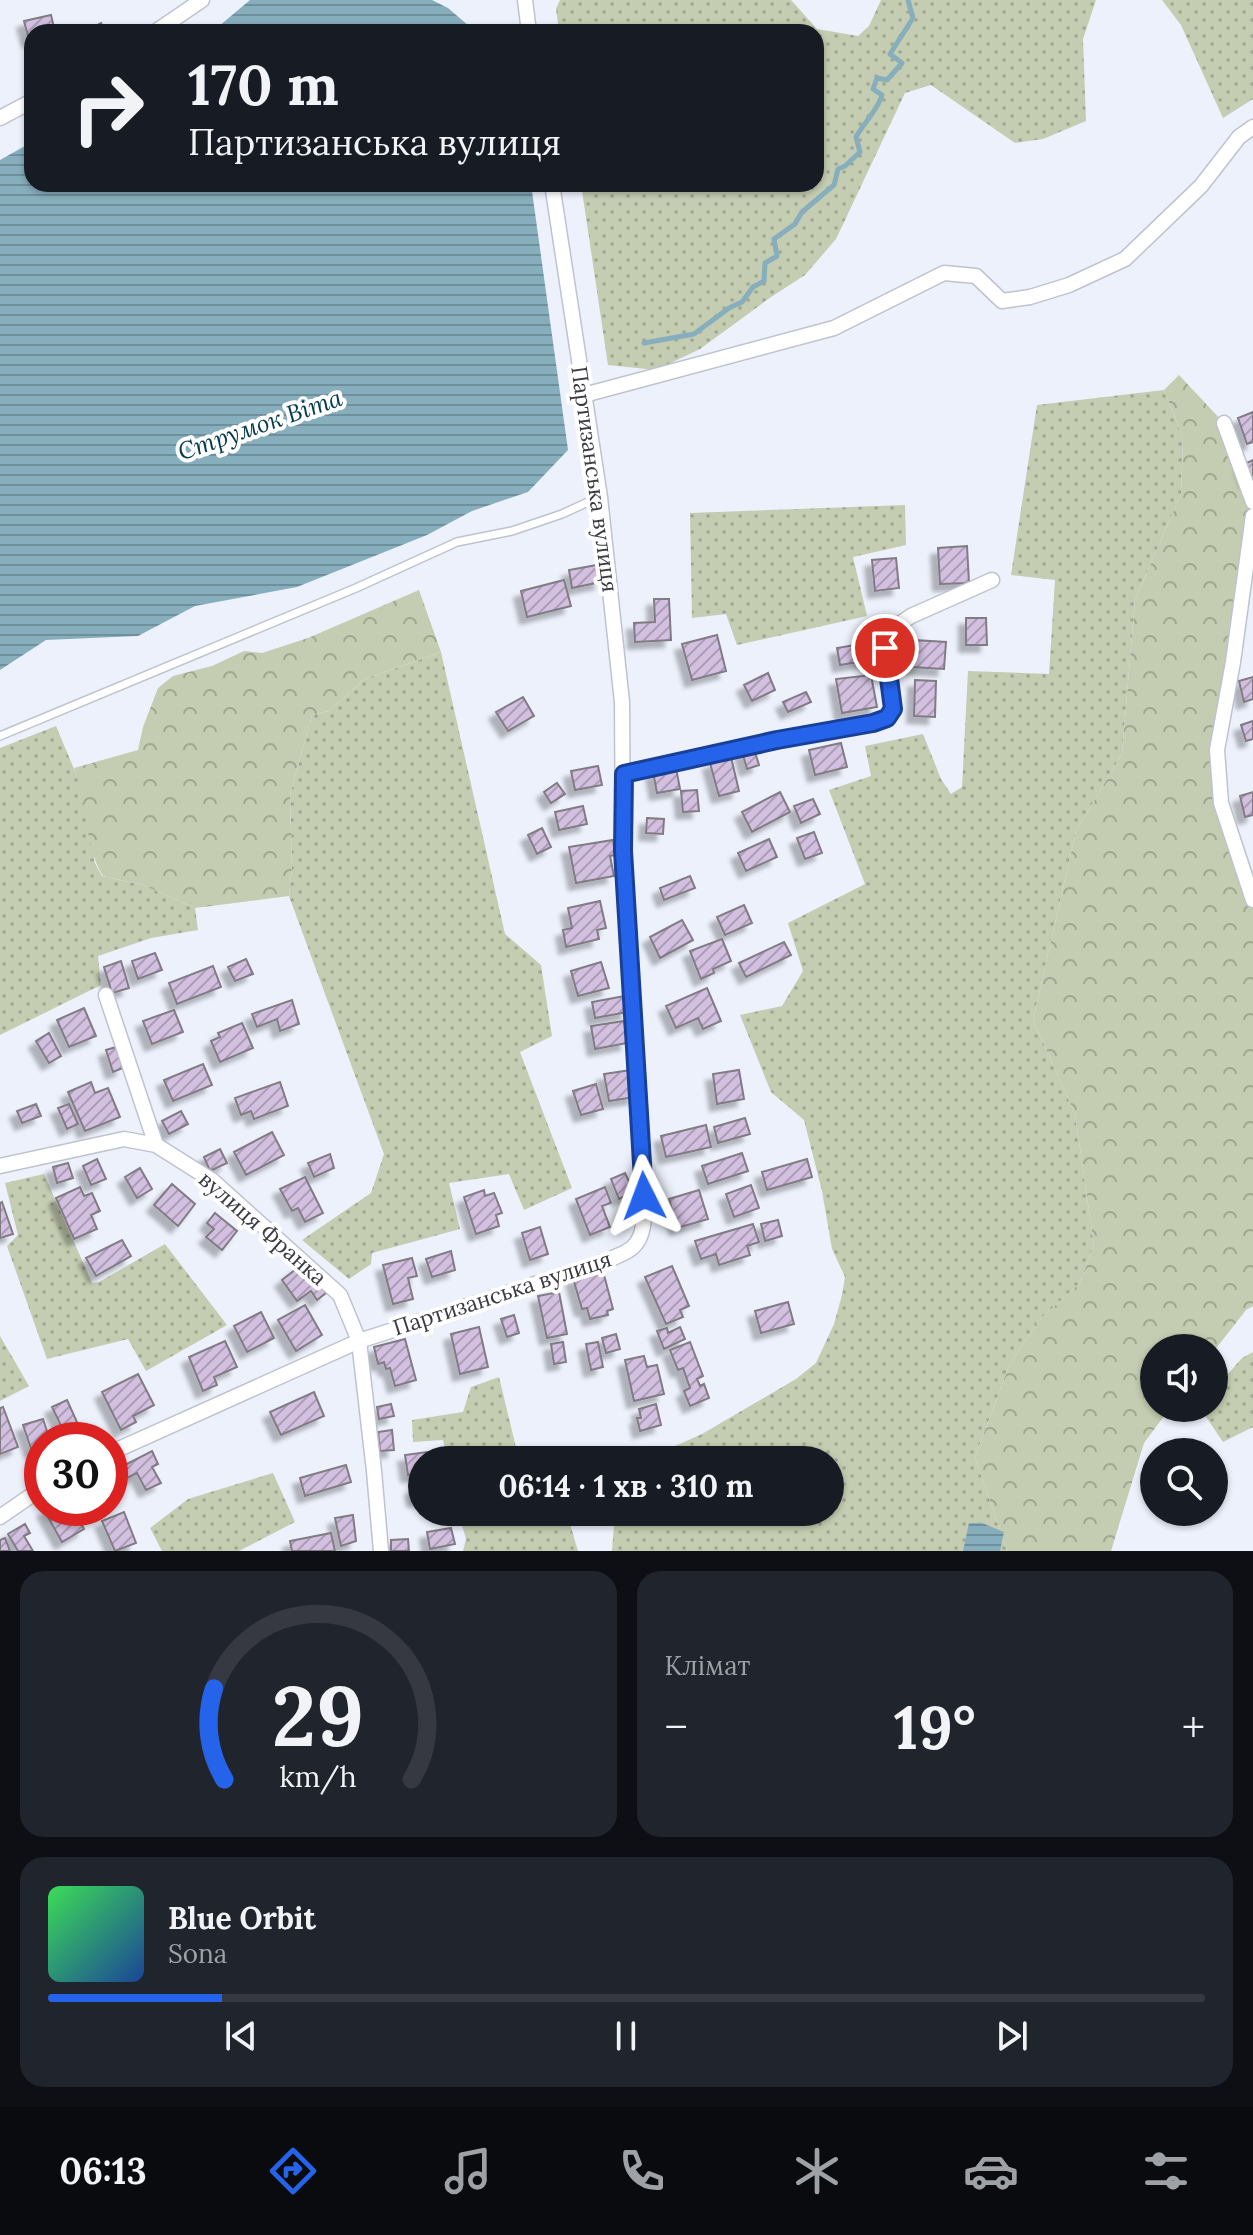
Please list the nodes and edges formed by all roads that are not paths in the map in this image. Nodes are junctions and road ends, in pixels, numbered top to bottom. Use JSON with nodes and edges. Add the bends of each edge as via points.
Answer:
{"nodes":[{"id":1,"x":202,"y":0,"type":"edge"},
{"id":2,"x":525,"y":0,"type":"edge"},
{"id":3,"x":167,"y":24,"type":"edge"},
{"id":4,"x":528,"y":24,"type":"edge"},
{"id":5,"x":24,"y":105,"type":"edge"},
{"id":6,"x":0,"y":118,"type":"edge"},
{"id":7,"x":1253,"y":127,"type":"edge"},
{"id":8,"x":553,"y":192,"type":"edge"},
{"id":9,"x":584,"y":395,"type":"junction"},
{"id":10,"x":1224,"y":423,"type":"dead end"},
{"id":11,"x":600,"y":497,"type":"junction"},
{"id":12,"x":1253,"y":502,"type":"edge"},
{"id":13,"x":1253,"y":516,"type":"edge"},
{"id":14,"x":992,"y":580,"type":"dead end"},
{"id":15,"x":0,"y":736,"type":"edge"},
{"id":16,"x":624,"y":774,"type":"junction"},
{"id":17,"x":1253,"y":900,"type":"edge"},
{"id":18,"x":106,"y":995,"type":"dead end"},
{"id":19,"x":156,"y":1145,"type":"junction"},
{"id":20,"x":0,"y":1166,"type":"edge"},
{"id":21,"x":359,"y":1341,"type":"junction"},
{"id":22,"x":128,"y":1445,"type":"edge"},
{"id":23,"x":24,"y":1500,"type":"edge"},
{"id":24,"x":0,"y":1517,"type":"edge"},
{"id":25,"x":381,"y":1551,"type":"edge"}],
"edges":[{"from":1,"to":3,"type":"street"},
{"from":2,"to":4,"type":"street"},
{"from":5,"to":6,"type":"street"},
{"from":7,"to":9,"type":"street","via":[[1125,259],[1069,285],[1002,301],[976,276],[944,273],[834,328]]},
{"from":8,"to":9,"type":"street","name":"Партизанська вулиця"},
{"from":9,"to":11,"type":"street","name":"Партизанська вулиця"},
{"from":10,"to":12,"type":"street"},
{"from":11,"to":15,"type":"lane","via":[[512,531],[457,542]]},
{"from":11,"to":16,"type":"street","name":"Партизанська вулиця","via":[[622,702]]},
{"from":13,"to":17,"type":"street","via":[[1217,750],[1221,803]]},
{"from":14,"to":16,"type":"street","via":[[889,631],[885,648],[893,709],[887,718]]},
{"from":16,"to":21,"type":"street","name":"Партизанська вулиця","via":[[623,851],[644,1196],[640,1235],[632,1248],[609,1260]]},
{"from":18,"to":19,"type":"street"},
{"from":19,"to":20,"type":"street","name":"вулиця Франка","via":[[124,1139]]},
{"from":19,"to":21,"type":"street","name":"вулиця Франка","via":[[213,1181],[340,1295]]},
{"from":21,"to":22,"type":"street","name":"Партизанська вулиця"},
{"from":21,"to":25,"type":"street","name":"вулиця Франка"},
{"from":23,"to":24,"type":"street"}]}
